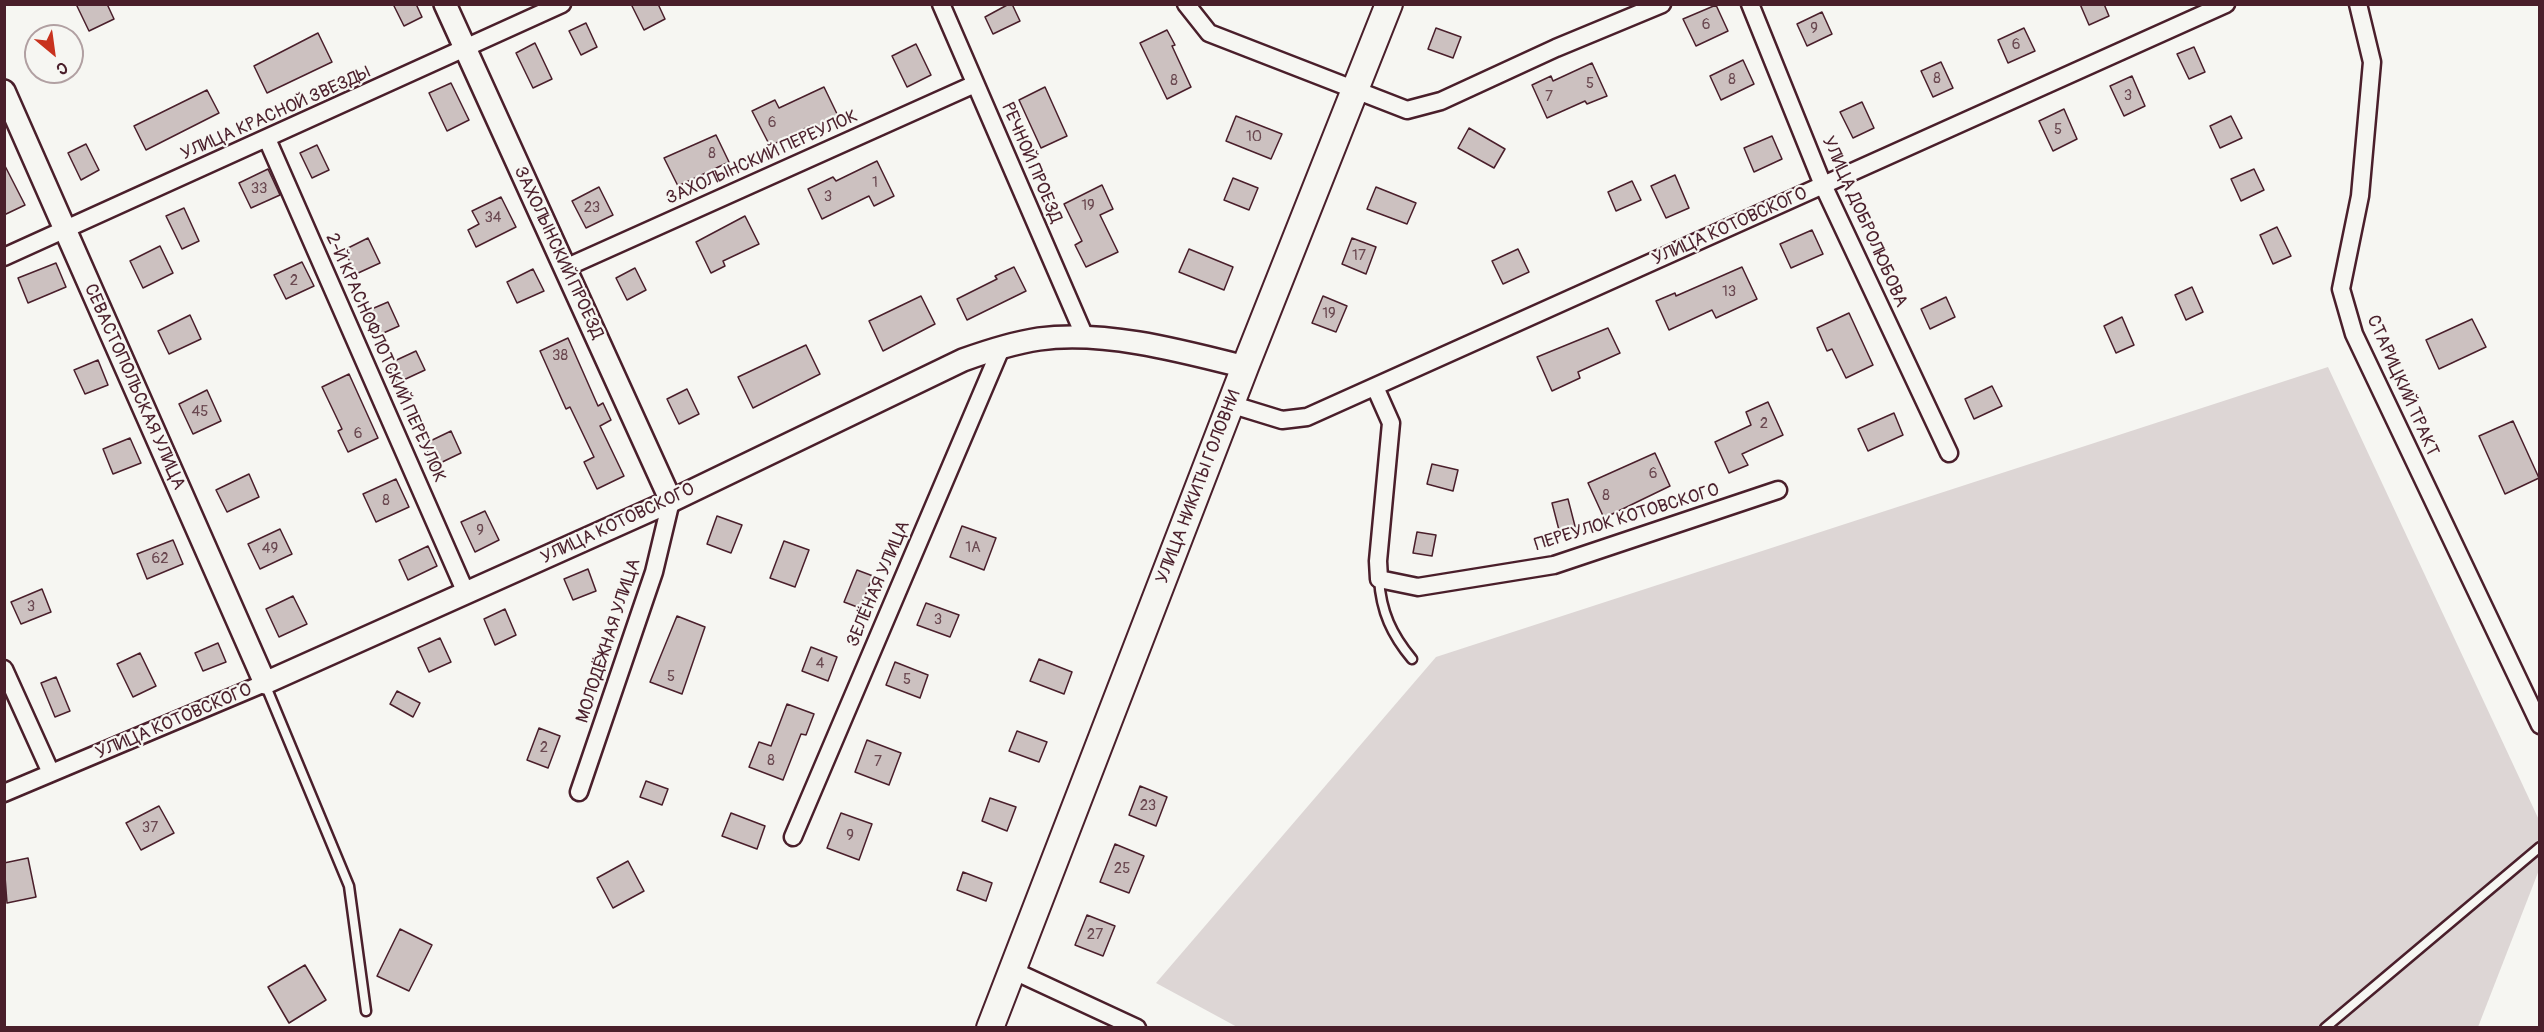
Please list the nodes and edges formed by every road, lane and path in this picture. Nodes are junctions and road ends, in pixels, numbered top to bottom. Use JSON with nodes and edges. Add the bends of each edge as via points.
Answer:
{"nodes":[{"id":1,"x":445,"y":4,"type":"edge"},
{"id":2,"x":562,"y":4,"type":"edge"},
{"id":3,"x":941,"y":4,"type":"edge"},
{"id":4,"x":1186,"y":4,"type":"edge"},
{"id":5,"x":1389,"y":4,"type":"edge"},
{"id":6,"x":1662,"y":4,"type":"edge"},
{"id":7,"x":1750,"y":4,"type":"edge"},
{"id":8,"x":2226,"y":4,"type":"edge"},
{"id":9,"x":2358,"y":4,"type":"edge"},
{"id":10,"x":2205,"y":9,"type":"edge"},
{"id":11,"x":465,"y":50,"type":"junction"},
{"id":12,"x":975,"y":84,"type":"junction"},
{"id":13,"x":1355,"y":89,"type":"junction"},
{"id":14,"x":4,"y":91,"type":"edge"},
{"id":15,"x":267,"y":139,"type":"junction"},
{"id":16,"x":1824,"y":185,"type":"junction"},
{"id":17,"x":64,"y":230,"type":"junction"},
{"id":18,"x":4,"y":257,"type":"edge"},
{"id":19,"x":565,"y":268,"type":"junction"},
{"id":20,"x":1085,"y":338,"type":"junction"},
{"id":21,"x":1002,"y":346,"type":"junction"},
{"id":22,"x":1245,"y":367,"type":"junction"},
{"id":23,"x":1375,"y":387,"type":"junction"},
{"id":24,"x":1230,"y":404,"type":"junction"},
{"id":25,"x":1949,"y":453,"type":"dead end"},
{"id":26,"x":1778,"y":490,"type":"dead end"},
{"id":27,"x":672,"y":501,"type":"junction"},
{"id":28,"x":1379,"y":579,"type":"junction"},
{"id":29,"x":466,"y":593,"type":"junction"},
{"id":30,"x":1412,"y":659,"type":"dead end"},
{"id":31,"x":4,"y":669,"type":"edge"},
{"id":32,"x":265,"y":683,"type":"junction"},
{"id":33,"x":2540,"y":725,"type":"edge"},
{"id":34,"x":51,"y":773,"type":"junction"},
{"id":35,"x":579,"y":792,"type":"dead end"},
{"id":36,"x":4,"y":793,"type":"edge"},
{"id":37,"x":793,"y":837,"type":"dead end"},
{"id":38,"x":2540,"y":847,"type":"edge"},
{"id":39,"x":1012,"y":970,"type":"junction"},
{"id":40,"x":366,"y":1011,"type":"dead end"},
{"id":41,"x":990,"y":1028,"type":"edge"},
{"id":42,"x":1137,"y":1028,"type":"edge"},
{"id":43,"x":2325,"y":1028,"type":"edge"}],
"edges":[{"from":1,"to":11,"type":"street","name":"ЗАХОЛЫНСКИЙ ПРОЕЗД"},
{"from":2,"to":11,"type":"street","name":"УЛИЦА КРАСНОЙ ЗВЕЗДЫ"},
{"from":3,"to":12,"type":"street","name":"РЕЧНОЙ ПРОЕЗД"},
{"from":4,"to":13,"type":"street","via":[[1209,33]]},
{"from":5,"to":13,"type":"main road","name":"УЛИЦА НИКИТЫ ГОЛОВНИ"},
{"from":6,"to":13,"type":"street","via":[[1441,101],[1407,110]]},
{"from":7,"to":16,"type":"street","name":"УЛИЦА ДОБРОЛЮБОВА"},
{"from":8,"to":10,"type":"street","name":"УЛИЦА КОТОВСКОГО"},
{"from":9,"to":33,"type":"street","name":"СТАРИЦКИЙ ТРАКТ","via":[[2372,62],[2360,196],[2341,289],[2354,334]]},
{"from":10,"to":16,"type":"street","name":"УЛИЦА КОТОВСКОГО"},
{"from":11,"to":15,"type":"street","name":"УЛИЦА КРАСНОЙ ЗВЕЗДЫ"},
{"from":11,"to":19,"type":"street","name":"ЗАХОЛЫНСКИЙ ПРОЕЗД"},
{"from":12,"to":19,"type":"street","name":"ЗАХОЛЫНСКИЙ ПЕРЕУЛОК"},
{"from":12,"to":20,"type":"street","name":"РЕЧНОЙ ПРОЕЗД"},
{"from":13,"to":22,"type":"main road","name":"УЛИЦА НИКИТЫ ГОЛОВНИ"},
{"from":14,"to":17,"type":"street","name":"СЕВАСТОПОЛЬСКАЯ УЛИЦА"},
{"from":15,"to":17,"type":"street","name":"УЛИЦА КРАСНОЙ ЗВЕЗДЫ"},
{"from":15,"to":29,"type":"street","name":"2-Й КРАСНОФЛОТСКИЙ ПЕРЕУЛОК"},
{"from":16,"to":23,"type":"street","name":"УЛИЦА КОТОВСКОГО"},
{"from":16,"to":25,"type":"street","name":"УЛИЦА ДОБРОЛЮБОВА"},
{"from":17,"to":18,"type":"street","name":"УЛИЦА КРАСНОЙ ЗВЕЗДЫ"},
{"from":17,"to":32,"type":"street","name":"СЕВАСТОПОЛЬСКАЯ УЛИЦА"},
{"from":19,"to":27,"type":"street","name":"ЗАХОЛЫНСКИЙ ПРОЕЗД"},
{"from":20,"to":21,"type":"street","name":"УЛИЦА КОТОВСКОГО","via":[[1041,339]]},
{"from":20,"to":22,"type":"street","name":"УЛИЦА КОТОВСКОГО","via":[[1172,348]]},
{"from":21,"to":27,"type":"street","name":"УЛИЦА КОТОВСКОГО","via":[[963,360]]},
{"from":21,"to":37,"type":"street","name":"ЗЕЛЁНАЯ УЛИЦА"},
{"from":22,"to":24,"type":"main road","name":"УЛИЦА НИКИТЫ ГОЛОВНИ"},
{"from":23,"to":24,"type":"street","name":"УЛИЦА КОТОВСКОГО","via":[[1306,417],[1282,420]]},
{"from":23,"to":28,"type":"street","via":[[1391,423]]},
{"from":24,"to":39,"type":"main road","name":"УЛИЦА НИКИТЫ ГОЛОВНИ"},
{"from":26,"to":28,"type":"street","name":"ПЕРЕУЛОК КОТОВСКОГО","via":[[1554,565],[1418,587]]},
{"from":27,"to":29,"type":"street","name":"УЛИЦА КОТОВСКОГО"},
{"from":27,"to":35,"type":"street","name":"МОЛОДЁЖНАЯ УЛИЦА","via":[[654,572]]},
{"from":28,"to":30,"type":"lane","via":[[1387,622]]},
{"from":29,"to":32,"type":"street","name":"УЛИЦА КОТОВСКОГО"},
{"from":31,"to":34,"type":"street"},
{"from":32,"to":34,"type":"street","name":"УЛИЦА КОТОВСКОГО"},
{"from":32,"to":40,"type":"lane","via":[[349,886]]},
{"from":34,"to":36,"type":"street","name":"УЛИЦА КОТОВСКОГО"},
{"from":38,"to":43,"type":"lane"},
{"from":39,"to":41,"type":"main road","name":"УЛИЦА НИКИТЫ ГОЛОВНИ"},
{"from":39,"to":42,"type":"street"}]}
